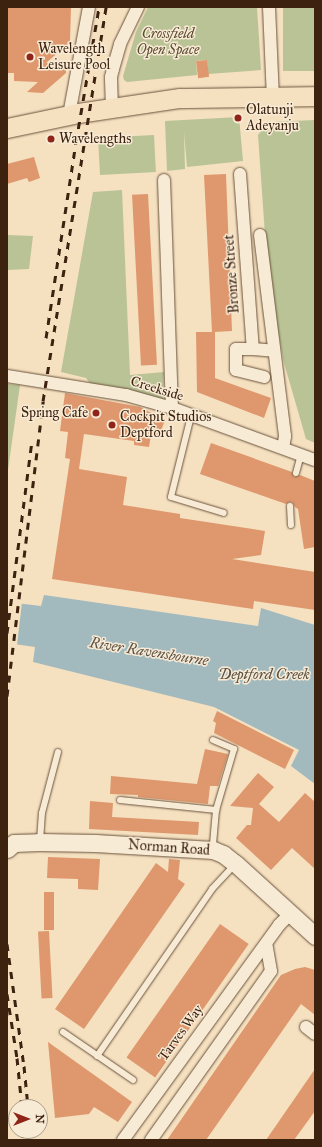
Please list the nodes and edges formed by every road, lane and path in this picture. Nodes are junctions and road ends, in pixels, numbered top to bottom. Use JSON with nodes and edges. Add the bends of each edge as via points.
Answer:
{"nodes":[{"id":1,"x":89,"y":7,"type":"edge"},
{"id":2,"x":138,"y":7,"type":"edge"},
{"id":3,"x":269,"y":7,"type":"edge"},
{"id":4,"x":315,"y":96,"type":"edge"},
{"id":5,"x":273,"y":97,"type":"junction"},
{"id":6,"x":112,"y":108,"type":"junction"},
{"id":7,"x":69,"y":115,"type":"junction"},
{"id":8,"x":7,"y":128,"type":"edge"},
{"id":9,"x":240,"y":174,"type":"dead end"},
{"id":10,"x":164,"y":180,"type":"dead end"},
{"id":11,"x":260,"y":235,"type":"dead end"},
{"id":12,"x":253,"y":350,"type":"junction"},
{"id":13,"x":274,"y":351,"type":"junction"},
{"id":14,"x":7,"y":376,"type":"edge"},
{"id":15,"x":264,"y":377,"type":"dead end"},
{"id":16,"x":172,"y":408,"type":"junction"},
{"id":17,"x":191,"y":416,"type":"junction"},
{"id":18,"x":283,"y":448,"type":"junction"},
{"id":19,"x":301,"y":454,"type":"junction"},
{"id":20,"x":315,"y":460,"type":"edge"},
{"id":21,"x":296,"y":473,"type":"dead end"},
{"id":22,"x":290,"y":506,"type":"dead end"},
{"id":23,"x":224,"y":513,"type":"dead end"},
{"id":24,"x":291,"y":525,"type":"dead end"},
{"id":25,"x":212,"y":740,"type":"dead end"},
{"id":26,"x":58,"y":752,"type":"dead end"},
{"id":27,"x":120,"y":800,"type":"dead end"},
{"id":28,"x":216,"y":810,"type":"junction"},
{"id":29,"x":40,"y":842,"type":"junction"},
{"id":30,"x":9,"y":843,"type":"edge"},
{"id":31,"x":213,"y":850,"type":"junction"},
{"id":32,"x":236,"y":864,"type":"junction"},
{"id":33,"x":290,"y":914,"type":"junction"},
{"id":34,"x":315,"y":936,"type":"edge"},
{"id":35,"x":266,"y":944,"type":"junction"},
{"id":36,"x":63,"y":1032,"type":"dead end"},
{"id":37,"x":98,"y":1056,"type":"junction"},
{"id":38,"x":134,"y":1080,"type":"dead end"},
{"id":39,"x":123,"y":1140,"type":"edge"},
{"id":40,"x":151,"y":1140,"type":"edge"}],
"edges":[{"from":1,"to":7,"type":"street"},
{"from":2,"to":6,"type":"street","via":[[120,44],[113,69]]},
{"from":3,"to":5,"type":"street"},
{"from":4,"to":5,"type":"main road"},
{"from":5,"to":6,"type":"main road","via":[[180,98]]},
{"from":6,"to":7,"type":"main road"},
{"from":7,"to":8,"type":"main road"},
{"from":9,"to":12,"type":"street","name":"Bronze Street"},
{"from":10,"to":16,"type":"street"},
{"from":11,"to":13,"type":"street"},
{"from":12,"to":13,"type":"street"},
{"from":12,"to":15,"type":"street","via":[[236,350],[236,370]]},
{"from":13,"to":18,"type":"street","via":[[285,436]]},
{"from":14,"to":16,"type":"street","name":"Creekside","via":[[126,395]]},
{"from":16,"to":17,"type":"street","name":"Creekside"},
{"from":17,"to":18,"type":"street","name":"Creekside"},
{"from":17,"to":23,"type":"lane","via":[[171,498]]},
{"from":18,"to":19,"type":"street","name":"Creekside"},
{"from":19,"to":20,"type":"street","name":"Creekside"},
{"from":19,"to":21,"type":"lane"},
{"from":22,"to":24,"type":"lane"},
{"from":25,"to":28,"type":"lane","via":[[234,749]]},
{"from":26,"to":29,"type":"lane","via":[[42,813]]},
{"from":27,"to":28,"type":"lane"},
{"from":28,"to":31,"type":"lane"},
{"from":29,"to":30,"type":"main road","name":"Norman Road"},
{"from":29,"to":31,"type":"main road","name":"Norman Road"},
{"from":31,"to":32,"type":"main road","name":"Norman Road"},
{"from":32,"to":33,"type":"main road","name":"Norman Road"},
{"from":32,"to":37,"type":"lane","via":[[212,889]]},
{"from":33,"to":34,"type":"main road","name":"Norman Road"},
{"from":33,"to":35,"type":"street","name":"Tarves Way"},
{"from":35,"to":39,"type":"street","name":"Tarves Way"},
{"from":35,"to":40,"type":"street","via":[[271,971]]},
{"from":36,"to":37,"type":"lane"},
{"from":37,"to":38,"type":"lane"}]}
